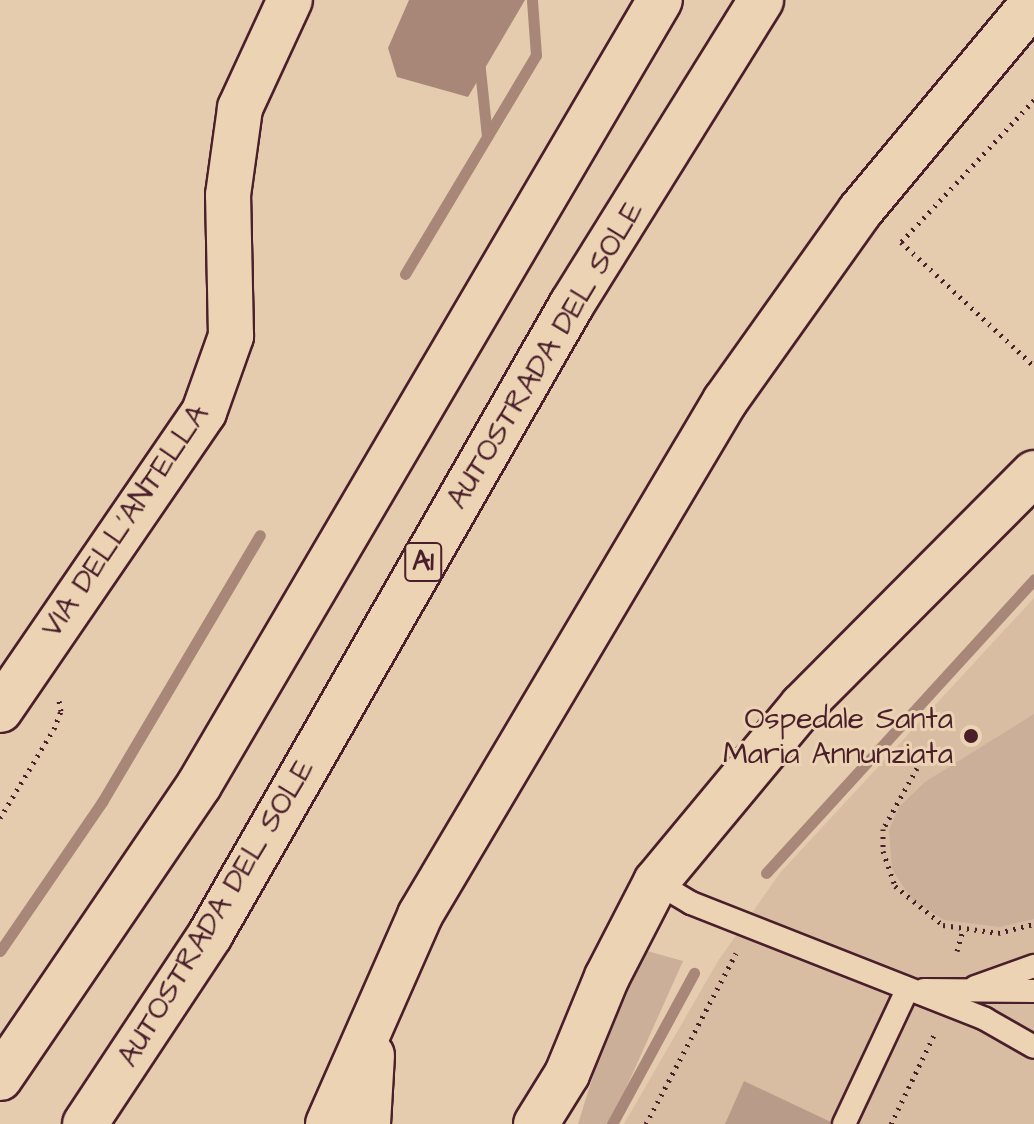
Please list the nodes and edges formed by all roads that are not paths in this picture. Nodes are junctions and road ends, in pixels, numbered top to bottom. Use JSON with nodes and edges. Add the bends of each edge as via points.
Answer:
{"nodes":[{"id":1,"x":290,"y":0,"type":"edge"},
{"id":2,"x":660,"y":0,"type":"edge"},
{"id":3,"x":761,"y":0,"type":"edge"},
{"id":4,"x":1034,"y":2,"type":"edge"},
{"id":5,"x":1034,"y":473,"type":"edge"},
{"id":6,"x":0,"y":710,"type":"edge"},
{"id":7,"x":656,"y":882,"type":"junction"},
{"id":8,"x":1034,"y":966,"type":"edge"},
{"id":9,"x":907,"y":990,"type":"junction"},
{"id":10,"x":962,"y":991,"type":"junction"},
{"id":11,"x":1031,"y":993,"type":"edge"},
{"id":12,"x":382,"y":997,"type":"junction"},
{"id":13,"x":1034,"y":1047,"type":"edge"},
{"id":14,"x":0,"y":1078,"type":"edge"},
{"id":15,"x":85,"y":1124,"type":"edge"},
{"id":16,"x":328,"y":1124,"type":"edge"},
{"id":17,"x":368,"y":1124,"type":"edge"},
{"id":18,"x":536,"y":1124,"type":"edge"},
{"id":19,"x":844,"y":1124,"type":"edge"}],
"edges":[{"from":1,"to":6,"type":"main road","name":"VIA DELL'ANTELLA","via":[[240,108],[228,195],[231,336],[204,412]]},
{"from":2,"to":14,"type":"main road","via":[[199,785]]},
{"from":3,"to":15,"type":"main road","name":"AUTOSTRADA DEL SOLE","number":"A1","via":[[572,304],[210,935]]},
{"from":4,"to":12,"type":"main road","via":[[860,211],[725,401],[500,773],[420,915]]},
{"from":5,"to":7,"type":"main road","via":[[802,706]]},
{"from":7,"to":9,"type":"lane","via":[[750,927]]},
{"from":7,"to":18,"type":"main road","via":[[567,1074]]},
{"from":8,"to":10,"type":"lane"},
{"from":9,"to":10,"type":"lane"},
{"from":9,"to":13,"type":"lane","via":[[985,1019]]},
{"from":9,"to":19,"type":"lane"},
{"from":10,"to":11,"type":"lane"},
{"from":12,"to":16,"type":"main road"},
{"from":12,"to":17,"type":"main road","via":[[369,1075]]}]}
